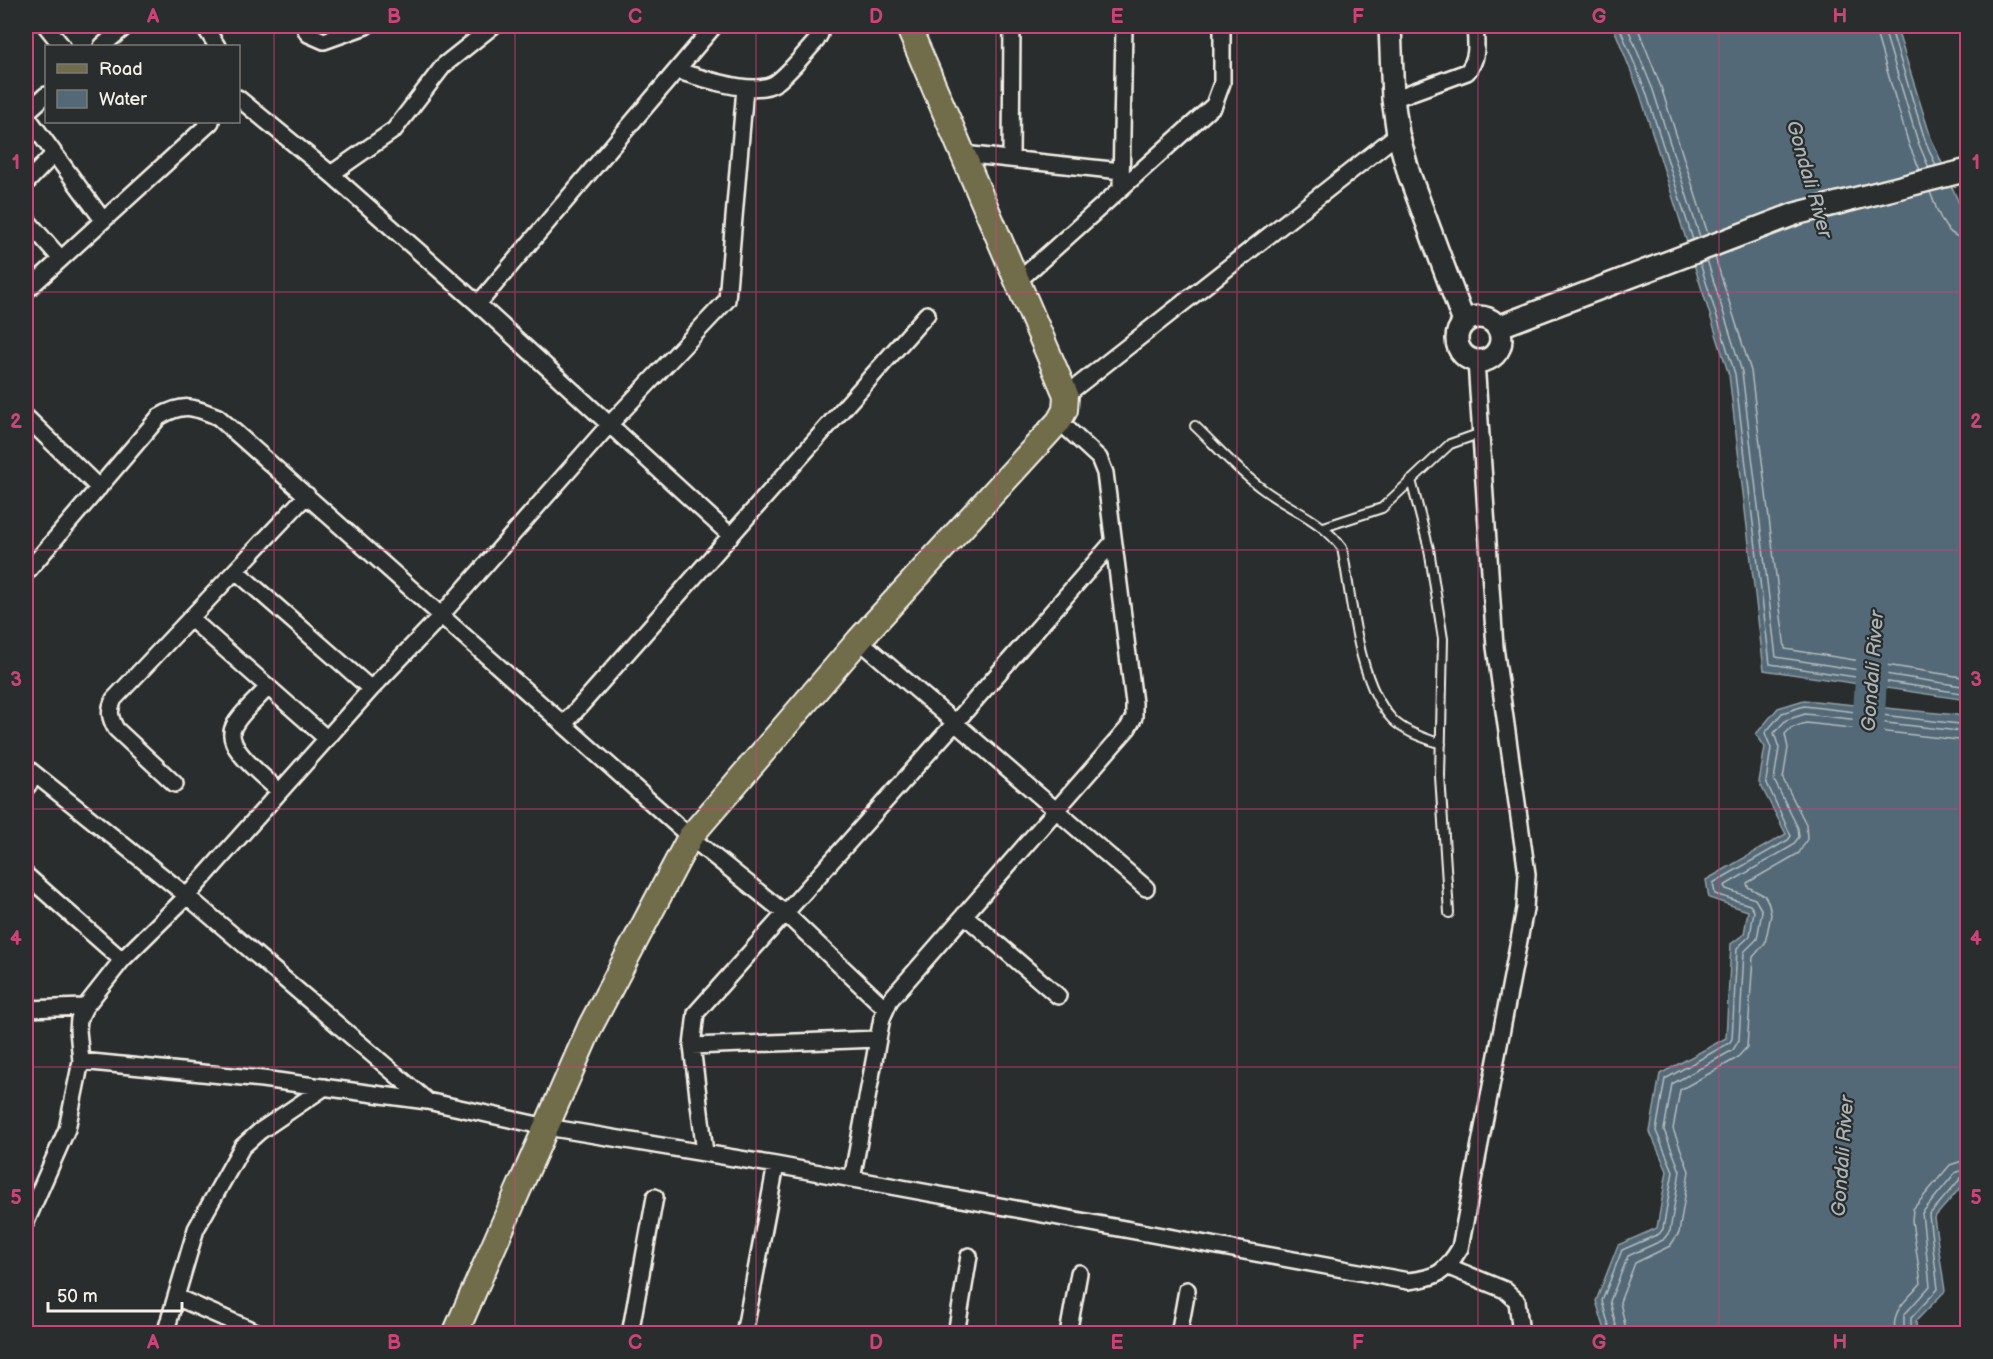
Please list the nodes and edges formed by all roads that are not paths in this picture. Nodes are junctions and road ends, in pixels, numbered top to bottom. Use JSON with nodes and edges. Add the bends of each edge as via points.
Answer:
{"nodes":[{"id":1,"x":46,"y":26,"type":"edge"},
{"id":2,"x":126,"y":26,"type":"edge"},
{"id":3,"x":204,"y":26,"type":"edge"},
{"id":4,"x":304,"y":26,"type":"edge"},
{"id":5,"x":366,"y":26,"type":"edge"},
{"id":6,"x":493,"y":26,"type":"edge"},
{"id":7,"x":714,"y":26,"type":"edge"},
{"id":8,"x":819,"y":26,"type":"edge"},
{"id":9,"x":908,"y":26,"type":"edge"},
{"id":10,"x":1012,"y":26,"type":"edge"},
{"id":11,"x":1124,"y":26,"type":"edge"},
{"id":12,"x":1222,"y":26,"type":"edge"},
{"id":13,"x":1390,"y":26,"type":"edge"},
{"id":14,"x":1476,"y":26,"type":"edge"},
{"id":15,"x":61,"y":45,"type":"edge"},
{"id":16,"x":104,"y":45,"type":"edge"},
{"id":17,"x":216,"y":45,"type":"edge"},
{"id":18,"x":677,"y":71,"type":"junction"},
{"id":19,"x":745,"y":88,"type":"junction"},
{"id":20,"x":45,"y":95,"type":"edge"},
{"id":21,"x":1393,"y":99,"type":"junction"},
{"id":22,"x":241,"y":102,"type":"edge"},
{"id":23,"x":26,"y":114,"type":"edge"},
{"id":24,"x":210,"y":123,"type":"edge"},
{"id":25,"x":1398,"y":134,"type":"junction"},
{"id":26,"x":54,"y":154,"type":"junction"},
{"id":27,"x":963,"y":154,"type":"junction"},
{"id":28,"x":1011,"y":159,"type":"junction"},
{"id":29,"x":1968,"y":170,"type":"edge"},
{"id":30,"x":1121,"y":171,"type":"junction"},
{"id":31,"x":331,"y":174,"type":"junction"},
{"id":32,"x":26,"y":183,"type":"edge"},
{"id":33,"x":1121,"y":188,"type":"junction"},
{"id":34,"x":26,"y":219,"type":"edge"},
{"id":35,"x":103,"y":220,"type":"junction"},
{"id":36,"x":61,"y":259,"type":"junction"},
{"id":37,"x":1017,"y":282,"type":"junction"},
{"id":38,"x":26,"y":291,"type":"edge"},
{"id":39,"x":478,"y":304,"type":"junction"},
{"id":40,"x":927,"y":314,"type":"dead end"},
{"id":41,"x":1464,"y":322,"type":"junction"},
{"id":42,"x":1498,"y":327,"type":"junction"},
{"id":43,"x":1476,"y":361,"type":"junction"},
{"id":44,"x":1066,"y":395,"type":"junction"},
{"id":45,"x":26,"y":417,"type":"edge"},
{"id":46,"x":1059,"y":421,"type":"junction"},
{"id":47,"x":609,"y":424,"type":"junction"},
{"id":48,"x":1195,"y":426,"type":"dead end"},
{"id":49,"x":1481,"y":433,"type":"junction"},
{"id":50,"x":1411,"y":480,"type":"junction"},
{"id":51,"x":99,"y":488,"type":"junction"},
{"id":52,"x":307,"y":495,"type":"junction"},
{"id":53,"x":1324,"y":527,"type":"junction"},
{"id":54,"x":731,"y":536,"type":"junction"},
{"id":55,"x":1113,"y":542,"type":"junction"},
{"id":56,"x":236,"y":571,"type":"junction"},
{"id":57,"x":26,"y":573,"type":"edge"},
{"id":58,"x":442,"y":614,"type":"junction"},
{"id":59,"x":191,"y":618,"type":"junction"},
{"id":60,"x":859,"y":640,"type":"junction"},
{"id":61,"x":268,"y":687,"type":"junction"},
{"id":62,"x":370,"y":689,"type":"junction"},
{"id":63,"x":565,"y":723,"type":"junction"},
{"id":64,"x":955,"y":723,"type":"junction"},
{"id":65,"x":326,"y":738,"type":"junction"},
{"id":66,"x":1441,"y":744,"type":"junction"},
{"id":67,"x":31,"y":771,"type":"edge"},
{"id":68,"x":175,"y":784,"type":"dead end"},
{"id":69,"x":26,"y":788,"type":"edge"},
{"id":70,"x":279,"y":791,"type":"junction"},
{"id":71,"x":1056,"y":811,"type":"junction"},
{"id":72,"x":690,"y":837,"type":"junction"},
{"id":73,"x":26,"y":875,"type":"edge"},
{"id":74,"x":1146,"y":888,"type":"dead end"},
{"id":75,"x":187,"y":896,"type":"junction"},
{"id":76,"x":1449,"y":913,"type":"dead end"},
{"id":77,"x":786,"y":914,"type":"junction"},
{"id":78,"x":964,"y":915,"type":"junction"},
{"id":79,"x":122,"y":960,"type":"junction"},
{"id":80,"x":1058,"y":996,"type":"dead end"},
{"id":81,"x":85,"y":1007,"type":"junction"},
{"id":82,"x":885,"y":1008,"type":"junction"},
{"id":83,"x":26,"y":1010,"type":"edge"},
{"id":84,"x":878,"y":1039,"type":"junction"},
{"id":85,"x":692,"y":1046,"type":"junction"},
{"id":86,"x":81,"y":1061,"type":"junction"},
{"id":87,"x":325,"y":1087,"type":"junction"},
{"id":88,"x":427,"y":1101,"type":"junction"},
{"id":89,"x":547,"y":1127,"type":"junction"},
{"id":90,"x":705,"y":1153,"type":"junction"},
{"id":91,"x":776,"y":1165,"type":"junction"},
{"id":92,"x":852,"y":1179,"type":"junction"},
{"id":93,"x":655,"y":1197,"type":"dead end"},
{"id":94,"x":26,"y":1222,"type":"edge"},
{"id":95,"x":969,"y":1256,"type":"dead end"},
{"id":96,"x":1449,"y":1267,"type":"junction"},
{"id":97,"x":1079,"y":1273,"type":"dead end"},
{"id":98,"x":1187,"y":1290,"type":"dead end"},
{"id":99,"x":176,"y":1297,"type":"junction"},
{"id":100,"x":165,"y":1334,"type":"edge"},
{"id":101,"x":261,"y":1334,"type":"edge"},
{"id":102,"x":455,"y":1334,"type":"edge"},
{"id":103,"x":630,"y":1334,"type":"edge"},
{"id":104,"x":744,"y":1334,"type":"edge"},
{"id":105,"x":956,"y":1334,"type":"edge"},
{"id":106,"x":1068,"y":1334,"type":"edge"},
{"id":107,"x":1179,"y":1334,"type":"edge"},
{"id":108,"x":1521,"y":1334,"type":"edge"}],
"edges":[{"from":1,"to":15,"type":"street"},
{"from":2,"to":16,"type":"street"},
{"from":3,"to":17,"type":"street"},
{"from":4,"to":5,"type":"street","via":[[308,34],[324,41]]},
{"from":6,"to":31,"type":"street","via":[[444,65],[394,130]]},
{"from":7,"to":18,"type":"street"},
{"from":8,"to":19,"type":"street","via":[[816,41],[776,82]]},
{"from":9,"to":27,"type":"main road"},
{"from":10,"to":28,"type":"street"},
{"from":11,"to":30,"type":"street"},
{"from":12,"to":33,"type":"street","via":[[1222,83],[1214,105]]},
{"from":13,"to":21,"type":"street"},
{"from":14,"to":21,"type":"street","via":[[1476,55],[1467,72]]},
{"from":18,"to":19,"type":"street"},
{"from":18,"to":39,"type":"street"},
{"from":19,"to":47,"type":"street","via":[[727,300]]},
{"from":20,"to":23,"type":"street"},
{"from":21,"to":25,"type":"street"},
{"from":22,"to":31,"type":"street"},
{"from":23,"to":26,"type":"street"},
{"from":24,"to":35,"type":"street"},
{"from":25,"to":41,"type":"street"},
{"from":25,"to":44,"type":"street"},
{"from":26,"to":32,"type":"street"},
{"from":26,"to":35,"type":"street"},
{"from":27,"to":28,"type":"street"},
{"from":27,"to":37,"type":"main road"},
{"from":28,"to":30,"type":"street"},
{"from":29,"to":42,"type":"street","via":[[1795,214]]},
{"from":30,"to":33,"type":"street"},
{"from":31,"to":39,"type":"street"},
{"from":33,"to":37,"type":"street"},
{"from":34,"to":36,"type":"street"},
{"from":35,"to":36,"type":"street"},
{"from":36,"to":38,"type":"street"},
{"from":37,"to":44,"type":"main road"},
{"from":39,"to":47,"type":"street"},
{"from":40,"to":54,"type":"street"},
{"from":41,"to":42,"type":"street","via":[[1486,317]]},
{"from":41,"to":43,"type":"street","via":[[1456,343],[1463,355]]},
{"from":42,"to":43,"type":"street","via":[[1499,348],[1490,358]]},
{"from":43,"to":49,"type":"street"},
{"from":44,"to":46,"type":"main road"},
{"from":45,"to":51,"type":"street"},
{"from":46,"to":55,"type":"street","via":[[1099,458],[1105,473]]},
{"from":46,"to":60,"type":"main road"},
{"from":47,"to":54,"type":"street"},
{"from":47,"to":58,"type":"street"},
{"from":48,"to":53,"type":"lane","via":[[1263,490]]},
{"from":49,"to":50,"type":"lane","via":[[1450,444]]},
{"from":49,"to":96,"type":"street","via":[[1498,677],[1527,874],[1525,909],[1460,1248]]},
{"from":50,"to":53,"type":"lane","via":[[1382,508]]},
{"from":50,"to":66,"type":"lane","via":[[1429,549],[1443,639]]},
{"from":51,"to":52,"type":"street","via":[[159,417],[176,407],[195,407],[218,417]]},
{"from":51,"to":57,"type":"street"},
{"from":52,"to":56,"type":"street"},
{"from":52,"to":58,"type":"street"},
{"from":53,"to":66,"type":"lane","via":[[1342,548],[1371,690],[1392,720]]},
{"from":54,"to":63,"type":"street"},
{"from":55,"to":64,"type":"street"},
{"from":55,"to":71,"type":"street","via":[[1134,717]]},
{"from":56,"to":59,"type":"street"},
{"from":56,"to":62,"type":"street"},
{"from":58,"to":62,"type":"street"},
{"from":58,"to":63,"type":"street"},
{"from":59,"to":61,"type":"street"},
{"from":59,"to":68,"type":"street","via":[[114,699],[110,708],[110,719],[116,729]]},
{"from":60,"to":64,"type":"street"},
{"from":60,"to":72,"type":"main road"},
{"from":61,"to":65,"type":"street"},
{"from":61,"to":70,"type":"street","via":[[234,725],[230,736],[234,747]]},
{"from":62,"to":65,"type":"street"},
{"from":63,"to":72,"type":"street"},
{"from":64,"to":71,"type":"street"},
{"from":64,"to":77,"type":"street"},
{"from":65,"to":70,"type":"street"},
{"from":66,"to":76,"type":"lane"},
{"from":67,"to":69,"type":"street"},
{"from":67,"to":75,"type":"street"},
{"from":70,"to":75,"type":"street"},
{"from":71,"to":74,"type":"street"},
{"from":71,"to":78,"type":"street"},
{"from":72,"to":77,"type":"street"},
{"from":72,"to":89,"type":"main road","via":[[591,1024]]},
{"from":73,"to":79,"type":"street"},
{"from":75,"to":79,"type":"street"},
{"from":75,"to":88,"type":"street"},
{"from":77,"to":82,"type":"street"},
{"from":77,"to":85,"type":"street","via":[[696,1012]]},
{"from":78,"to":80,"type":"street"},
{"from":78,"to":82,"type":"street"},
{"from":79,"to":81,"type":"street"},
{"from":81,"to":83,"type":"street"},
{"from":81,"to":86,"type":"street","via":[[78,1030]]},
{"from":82,"to":84,"type":"street"},
{"from":84,"to":85,"type":"street"},
{"from":84,"to":92,"type":"street"},
{"from":85,"to":90,"type":"street"},
{"from":86,"to":87,"type":"street"},
{"from":86,"to":94,"type":"street","via":[[67,1129]]},
{"from":87,"to":88,"type":"street"},
{"from":87,"to":99,"type":"street","via":[[242,1147],[196,1229]]},
{"from":88,"to":89,"type":"street"},
{"from":89,"to":90,"type":"street"},
{"from":89,"to":102,"type":"main road"},
{"from":90,"to":91,"type":"street"},
{"from":91,"to":92,"type":"street"},
{"from":91,"to":104,"type":"street"},
{"from":92,"to":96,"type":"street","via":[[1408,1281],[1430,1279]]},
{"from":93,"to":103,"type":"street"},
{"from":95,"to":105,"type":"street"},
{"from":96,"to":108,"type":"street","via":[[1505,1290],[1517,1301]]},
{"from":97,"to":106,"type":"street"},
{"from":98,"to":107,"type":"street"},
{"from":99,"to":100,"type":"street"},
{"from":99,"to":101,"type":"street"}]}
